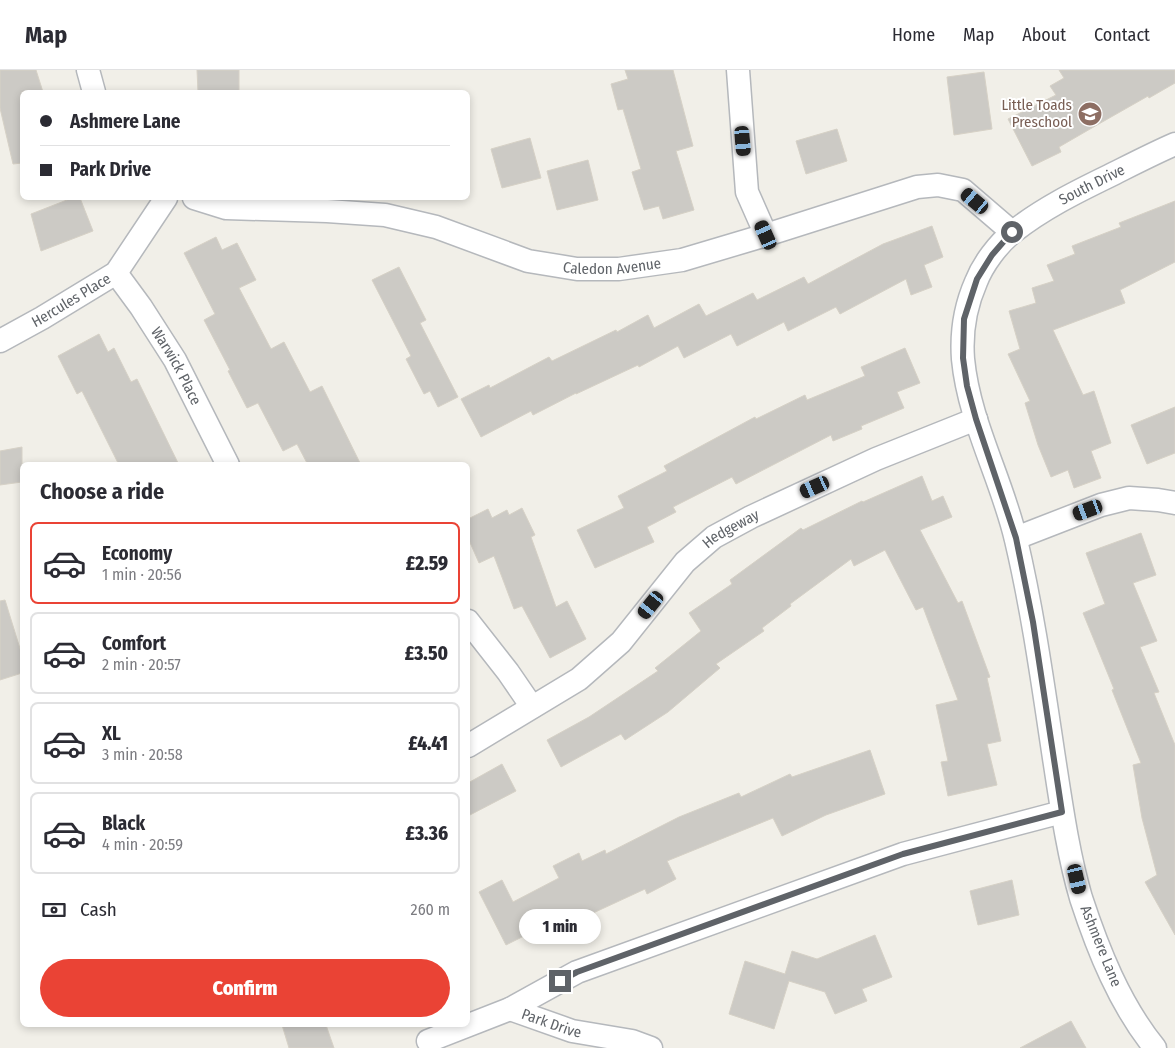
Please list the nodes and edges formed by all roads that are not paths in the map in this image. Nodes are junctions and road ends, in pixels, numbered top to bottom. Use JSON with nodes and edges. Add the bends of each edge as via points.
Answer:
{"nodes":[{"id":1,"x":88,"y":70,"type":"edge"},
{"id":2,"x":738,"y":70,"type":"edge"},
{"id":3,"x":93,"y":90,"type":"edge"},
{"id":4,"x":1175,"y":144,"type":"edge"},
{"id":5,"x":165,"y":200,"type":"edge"},
{"id":6,"x":200,"y":200,"type":"edge"},
{"id":7,"x":1012,"y":232,"type":"junction"},
{"id":8,"x":766,"y":235,"type":"junction"},
{"id":9,"x":116,"y":273,"type":"junction"},
{"id":10,"x":0,"y":340,"type":"edge"},
{"id":11,"x":976,"y":419,"type":"junction"},
{"id":12,"x":226,"y":462,"type":"edge"},
{"id":13,"x":1175,"y":503,"type":"edge"},
{"id":14,"x":1016,"y":538,"type":"junction"},
{"id":15,"x":470,"y":624,"type":"edge"},
{"id":16,"x":532,"y":707,"type":"junction"},
{"id":17,"x":470,"y":745,"type":"edge"},
{"id":18,"x":1062,"y":812,"type":"junction"},
{"id":19,"x":510,"y":1009,"type":"junction"},
{"id":20,"x":470,"y":1025,"type":"edge"},
{"id":21,"x":464,"y":1027,"type":"edge"},
{"id":22,"x":428,"y":1041,"type":"dead end"},
{"id":23,"x":651,"y":1048,"type":"edge"},
{"id":24,"x":1155,"y":1048,"type":"edge"}],
"edges":[{"from":1,"to":3,"type":"street"},
{"from":2,"to":8,"type":"street","via":[[747,192]]},
{"from":4,"to":7,"type":"street","name":"South Drive","via":[[1067,196]]},
{"from":5,"to":9,"type":"street","name":"Hercules Place"},
{"from":6,"to":8,"type":"street","name":"Caledon Avenue","via":[[226,208],[385,215],[436,227],[528,260],[576,269],[619,269],[682,260]]},
{"from":7,"to":8,"type":"street","name":"Caledon Avenue","via":[[963,190],[938,186],[917,187]]},
{"from":7,"to":11,"type":"street","name":"Ashmere Lane","via":[[977,279],[964,319],[963,358]]},
{"from":9,"to":10,"type":"street","name":"Hercules Place"},
{"from":9,"to":12,"type":"street","name":"Warwick Place","via":[[175,360]]},
{"from":11,"to":14,"type":"street","name":"Ashmere Lane"},
{"from":11,"to":16,"type":"street","name":"Hedgeway","via":[[876,459],[714,537],[685,562],[621,642],[579,679]]},
{"from":13,"to":14,"type":"street","via":[[1129,498]]},
{"from":14,"to":18,"type":"street","name":"Ashmere Lane","via":[[1033,622]]},
{"from":15,"to":16,"type":"street"},
{"from":16,"to":17,"type":"street","name":"Hedgeway"},
{"from":18,"to":19,"type":"street","name":"Park Drive","via":[[903,854],[577,972]]},
{"from":18,"to":24,"type":"street","name":"Ashmere Lane","via":[[1081,896],[1101,952],[1139,1028]]},
{"from":19,"to":20,"type":"street","name":"Park Drive"},
{"from":19,"to":23,"type":"street","name":"Park Drive","via":[[572,1031],[632,1041]]},
{"from":21,"to":22,"type":"street","name":"Park Drive"}]}
